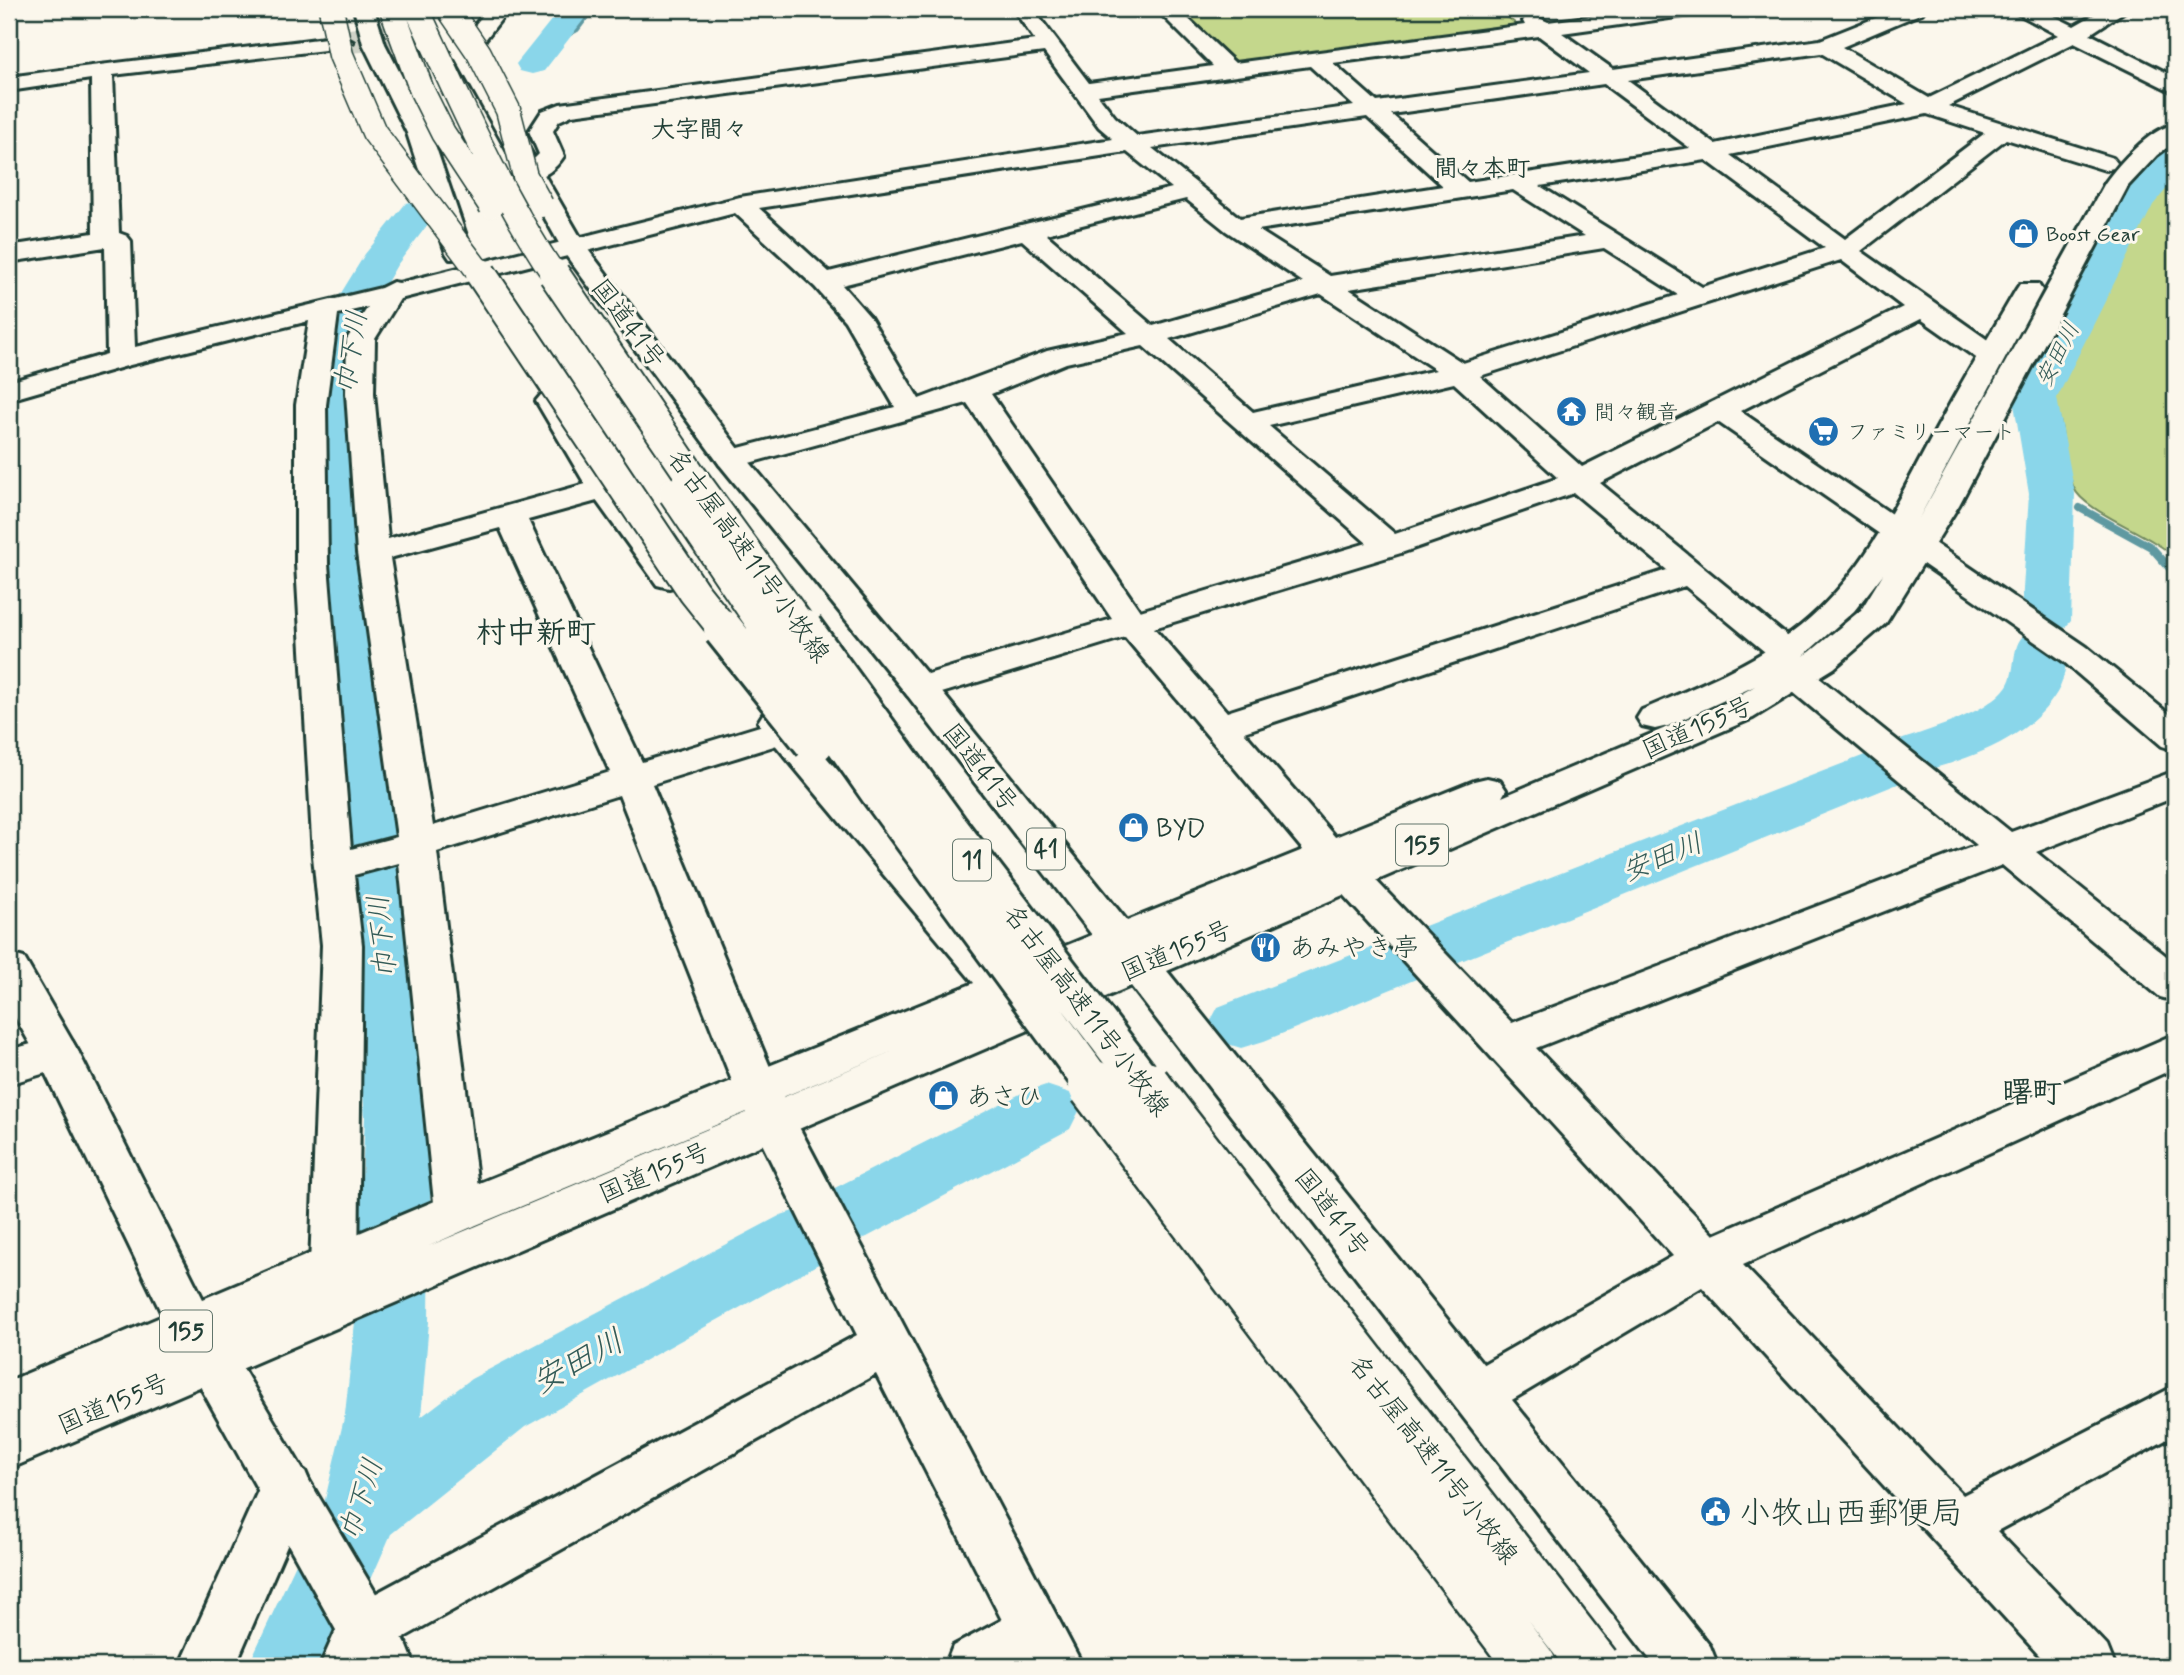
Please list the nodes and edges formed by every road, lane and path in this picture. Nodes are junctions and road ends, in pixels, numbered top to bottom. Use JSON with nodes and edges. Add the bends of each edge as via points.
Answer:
{"nodes":[{"id":1,"x":331,"y":9,"type":"edge"},
{"id":2,"x":392,"y":9,"type":"edge"},
{"id":3,"x":417,"y":9,"type":"edge"},
{"id":4,"x":438,"y":9,"type":"edge"},
{"id":5,"x":449,"y":9,"type":"edge"},
{"id":6,"x":499,"y":9,"type":"edge"},
{"id":7,"x":1023,"y":9,"type":"edge"},
{"id":8,"x":1166,"y":9,"type":"edge"},
{"id":9,"x":1516,"y":9,"type":"edge"},
{"id":10,"x":1691,"y":9,"type":"edge"},
{"id":11,"x":2024,"y":9,"type":"edge"},
{"id":12,"x":2046,"y":9,"type":"edge"},
{"id":13,"x":2118,"y":9,"type":"edge"},
{"id":14,"x":1900,"y":11,"type":"edge"},
{"id":15,"x":1543,"y":28,"type":"junction"},
{"id":16,"x":360,"y":32,"type":"edge"},
{"id":17,"x":2079,"y":32,"type":"junction"},
{"id":18,"x":1049,"y":45,"type":"junction"},
{"id":19,"x":1825,"y":46,"type":"junction"},
{"id":20,"x":462,"y":54,"type":"junction"},
{"id":21,"x":1315,"y":59,"type":"junction"},
{"id":22,"x":174,"y":60,"type":"junction"},
{"id":23,"x":1229,"y":70,"type":"junction"},
{"id":24,"x":102,"y":71,"type":"junction"},
{"id":25,"x":2175,"y":77,"type":"edge"},
{"id":26,"x":1610,"y":78,"type":"junction"},
{"id":27,"x":9,"y":84,"type":"edge"},
{"id":28,"x":2175,"y":86,"type":"edge"},
{"id":29,"x":1085,"y":90,"type":"junction"},
{"id":30,"x":1927,"y":107,"type":"junction"},
{"id":31,"x":2175,"y":109,"type":"edge"},
{"id":32,"x":1371,"y":110,"type":"junction"},
{"id":33,"x":2002,"y":131,"type":"junction"},
{"id":34,"x":2175,"y":131,"type":"edge"},
{"id":35,"x":1133,"y":145,"type":"junction"},
{"id":36,"x":1710,"y":152,"type":"junction"},
{"id":37,"x":2105,"y":163,"type":"junction"},
{"id":38,"x":532,"y":173,"type":"junction"},
{"id":39,"x":1519,"y":183,"type":"junction"},
{"id":40,"x":1462,"y":190,"type":"junction"},
{"id":41,"x":1190,"y":191,"type":"junction"},
{"id":42,"x":740,"y":204,"type":"junction"},
{"id":43,"x":1235,"y":226,"type":"junction"},
{"id":44,"x":1027,"y":231,"type":"junction"},
{"id":45,"x":106,"y":239,"type":"junction"},
{"id":46,"x":1607,"y":240,"type":"junction"},
{"id":47,"x":574,"y":249,"type":"junction"},
{"id":48,"x":1846,"y":250,"type":"junction"},
{"id":49,"x":9,"y":254,"type":"edge"},
{"id":50,"x":466,"y":274,"type":"junction"},
{"id":51,"x":824,"y":281,"type":"junction"},
{"id":52,"x":1323,"y":285,"type":"junction"},
{"id":53,"x":393,"y":290,"type":"junction"},
{"id":54,"x":1701,"y":298,"type":"junction"},
{"id":55,"x":326,"y":308,"type":"junction"},
{"id":56,"x":1922,"y":308,"type":"junction"},
{"id":57,"x":1150,"y":336,"type":"junction"},
{"id":58,"x":1992,"y":356,"type":"junction"},
{"id":59,"x":121,"y":359,"type":"junction"},
{"id":60,"x":1460,"y":373,"type":"junction"},
{"id":61,"x":9,"y":391,"type":"edge"},
{"id":62,"x":974,"y":391,"type":"junction"},
{"id":63,"x":1718,"y":410,"type":"junction"},
{"id":64,"x":912,"y":411,"type":"junction"},
{"id":65,"x":1248,"y":422,"type":"junction"},
{"id":66,"x":730,"y":459,"type":"junction"},
{"id":67,"x":689,"y":473,"type":"junction"},
{"id":68,"x":1578,"y":481,"type":"junction"},
{"id":69,"x":604,"y":489,"type":"junction"},
{"id":70,"x":510,"y":514,"type":"junction"},
{"id":71,"x":1909,"y":538,"type":"junction"},
{"id":72,"x":1390,"y":546,"type":"junction"},
{"id":73,"x":373,"y":553,"type":"junction"},
{"id":74,"x":1688,"y":574,"type":"junction"},
{"id":75,"x":1133,"y":625,"type":"junction"},
{"id":76,"x":1786,"y":663,"type":"junction"},
{"id":77,"x":920,"y":688,"type":"junction"},
{"id":78,"x":1220,"y":727,"type":"junction"},
{"id":79,"x":783,"y":731,"type":"junction"},
{"id":80,"x":2175,"y":738,"type":"edge"},
{"id":81,"x":632,"y":780,"type":"junction"},
{"id":82,"x":2175,"y":783,"type":"edge"},
{"id":83,"x":915,"y":841,"type":"junction"},
{"id":84,"x":410,"y":847,"type":"junction"},
{"id":85,"x":2009,"y":848,"type":"junction"},
{"id":86,"x":1339,"y":865,"type":"junction"},
{"id":87,"x":334,"y":867,"type":"junction"},
{"id":88,"x":1127,"y":953,"type":"junction"},
{"id":89,"x":9,"y":969,"type":"edge"},
{"id":90,"x":2175,"y":986,"type":"edge"},
{"id":91,"x":1013,"y":1001,"type":"junction"},
{"id":92,"x":1507,"y":1042,"type":"junction"},
{"id":93,"x":2175,"y":1050,"type":"edge"},
{"id":94,"x":57,"y":1053,"type":"junction"},
{"id":95,"x":9,"y":1067,"type":"edge"},
{"id":96,"x":766,"y":1106,"type":"junction"},
{"id":97,"x":437,"y":1236,"type":"junction"},
{"id":98,"x":1709,"y":1259,"type":"junction"},
{"id":99,"x":350,"y":1273,"type":"junction"},
{"id":100,"x":886,"y":1344,"type":"junction"},
{"id":101,"x":203,"y":1345,"type":"junction"},
{"id":102,"x":1477,"y":1394,"type":"junction"},
{"id":103,"x":9,"y":1404,"type":"edge"},
{"id":104,"x":2175,"y":1409,"type":"edge"},
{"id":105,"x":9,"y":1446,"type":"edge"},
{"id":106,"x":286,"y":1488,"type":"junction"},
{"id":107,"x":1956,"y":1526,"type":"junction"},
{"id":108,"x":1045,"y":1649,"type":"edge"},
{"id":109,"x":366,"y":1654,"type":"edge"},
{"id":110,"x":207,"y":1666,"type":"edge"},
{"id":111,"x":973,"y":1666,"type":"edge"},
{"id":112,"x":1501,"y":1666,"type":"edge"},
{"id":113,"x":1531,"y":1666,"type":"edge"},
{"id":114,"x":1595,"y":1666,"type":"edge"},
{"id":115,"x":1690,"y":1666,"type":"edge"},
{"id":116,"x":2087,"y":1666,"type":"edge"}],
"edges":[{"from":1,"to":83,"type":"main road","bridge":true,"via":[[341,55],[374,132],[469,256],[694,592],[844,782]]},
{"from":2,"to":83,"type":"main road","number":"11","bridge":true,"via":[[443,133],[769,637]]},
{"from":3,"to":67,"type":"main road","name":"名古屋高速11号小牧線","number":"11","bridge":true,"via":[[537,250]]},
{"from":4,"to":20,"type":"main road","name":"国道41号","number":"41"},
{"from":5,"to":67,"type":"main road","bridge":true,"via":[[479,53],[508,110],[525,176],[644,366]]},
{"from":6,"to":20,"type":"main road"},
{"from":7,"to":18,"type":"main road"},
{"from":8,"to":23,"type":"main road"},
{"from":9,"to":15,"type":"main road"},
{"from":10,"to":15,"type":"main road"},
{"from":11,"to":17,"type":"main road"},
{"from":12,"to":17,"type":"main road"},
{"from":13,"to":17,"type":"main road"},
{"from":14,"to":19,"type":"main road"},
{"from":15,"to":21,"type":"main road"},
{"from":15,"to":26,"type":"main road"},
{"from":16,"to":22,"type":"main road","via":[[220,58]]},
{"from":16,"to":22,"type":"main road","via":[[210,66]]},
{"from":16,"to":50,"type":"main road","via":[[419,133]]},
{"from":17,"to":25,"type":"main road"},
{"from":17,"to":28,"type":"main road"},
{"from":17,"to":30,"type":"main road"},
{"from":18,"to":29,"type":"main road"},
{"from":18,"to":38,"type":"main road","via":[[568,109],[550,116],[541,131],[552,156]]},
{"from":19,"to":26,"type":"main road"},
{"from":19,"to":30,"type":"main road"},
{"from":20,"to":38,"type":"main road","name":"国道41号","number":"41"},
{"from":21,"to":23,"type":"main road"},
{"from":21,"to":32,"type":"main road"},
{"from":22,"to":24,"type":"main road"},
{"from":23,"to":29,"type":"main road"},
{"from":24,"to":27,"type":"main road"},
{"from":24,"to":45,"type":"main road"},
{"from":26,"to":32,"type":"main road"},
{"from":26,"to":36,"type":"main road"},
{"from":29,"to":35,"type":"main road","via":[[1107,122]]},
{"from":30,"to":33,"type":"main road"},
{"from":30,"to":36,"type":"main road"},
{"from":31,"to":37,"type":"main road","name":"国道155号","number":"155"},
{"from":32,"to":35,"type":"main road"},
{"from":32,"to":40,"type":"main road"},
{"from":33,"to":37,"type":"main road"},
{"from":33,"to":48,"type":"main road"},
{"from":34,"to":71,"type":"main road","name":"国道155号","number":"155","via":[[2148,150],[2117,183]]},
{"from":35,"to":41,"type":"main road"},
{"from":35,"to":42,"type":"main road"},
{"from":36,"to":39,"type":"main road"},
{"from":36,"to":48,"type":"main road"},
{"from":37,"to":58,"type":"main road","name":"国道155号","number":"155","via":[[2087,185]]},
{"from":38,"to":47,"type":"main road","name":"国道41号","number":"41"},
{"from":39,"to":40,"type":"main road"},
{"from":39,"to":46,"type":"main road"},
{"from":40,"to":43,"type":"main road"},
{"from":41,"to":43,"type":"main road"},
{"from":41,"to":44,"type":"main road"},
{"from":42,"to":47,"type":"main road"},
{"from":42,"to":51,"type":"main road"},
{"from":43,"to":52,"type":"main road"},
{"from":44,"to":51,"type":"main road"},
{"from":44,"to":57,"type":"main road"},
{"from":45,"to":49,"type":"main road"},
{"from":45,"to":59,"type":"main road","via":[[118,241]]},
{"from":46,"to":52,"type":"main road"},
{"from":46,"to":54,"type":"main road"},
{"from":47,"to":50,"type":"main road"},
{"from":47,"to":66,"type":"main road","name":"国道41号","number":"41"},
{"from":48,"to":54,"type":"main road"},
{"from":48,"to":56,"type":"main road"},
{"from":50,"to":53,"type":"main road"},
{"from":50,"to":69,"type":"main road","via":[[537,377]]},
{"from":51,"to":64,"type":"main road","via":[[856,317]]},
{"from":52,"to":57,"type":"main road"},
{"from":52,"to":60,"type":"main road"},
{"from":53,"to":55,"type":"main road"},
{"from":53,"to":73,"type":"main road","via":[[361,339],[360,393]]},
{"from":54,"to":60,"type":"main road"},
{"from":55,"to":59,"type":"main road"},
{"from":55,"to":87,"type":"main road","via":[[311,405],[312,564]]},
{"from":56,"to":58,"type":"main road"},
{"from":56,"to":63,"type":"main road"},
{"from":57,"to":62,"type":"main road","via":[[1057,356]]},
{"from":57,"to":65,"type":"main road"},
{"from":58,"to":71,"type":"main road","name":"国道155号","number":"155"},
{"from":59,"to":61,"type":"main road"},
{"from":60,"to":65,"type":"main road"},
{"from":60,"to":68,"type":"main road"},
{"from":62,"to":64,"type":"main road"},
{"from":62,"to":75,"type":"main road"},
{"from":63,"to":68,"type":"main road"},
{"from":63,"to":71,"type":"main road"},
{"from":64,"to":66,"type":"main road"},
{"from":65,"to":72,"type":"main road"},
{"from":66,"to":77,"type":"main road","name":"国道41号","number":"41"},
{"from":67,"to":114,"type":"main road","name":"名古屋高速11号小牧線","number":"11","bridge":true,"via":[[1090,1015]]},
{"from":68,"to":72,"type":"main road"},
{"from":68,"to":74,"type":"main road"},
{"from":69,"to":70,"type":"main road"},
{"from":69,"to":79,"type":"main road"},
{"from":70,"to":73,"type":"main road"},
{"from":70,"to":81,"type":"main road"},
{"from":71,"to":76,"type":"main road","name":"国道155号","number":"155","via":[[1874,616]]},
{"from":71,"to":80,"type":"main road","via":[[2075,654]]},
{"from":72,"to":75,"type":"main road"},
{"from":73,"to":84,"type":"main road"},
{"from":74,"to":76,"type":"main road"},
{"from":74,"to":78,"type":"main road"},
{"from":75,"to":77,"type":"main road"},
{"from":75,"to":78,"type":"main road"},
{"from":76,"to":85,"type":"main road"},
{"from":76,"to":86,"type":"main road","name":"国道155号","number":"155","via":[[1740,710]]},
{"from":77,"to":88,"type":"main road","name":"国道41号","number":"41"},
{"from":78,"to":86,"type":"main road"},
{"from":79,"to":81,"type":"main road"},
{"from":79,"to":91,"type":"main road"},
{"from":81,"to":84,"type":"main road"},
{"from":81,"to":96,"type":"main road"},
{"from":82,"to":85,"type":"main road"},
{"from":83,"to":113,"type":"main road","name":"名古屋高速11号小牧線","number":"11","bridge":true},
{"from":84,"to":87,"type":"main road"},
{"from":84,"to":97,"type":"main road"},
{"from":85,"to":90,"type":"main road"},
{"from":85,"to":92,"type":"main road"},
{"from":86,"to":88,"type":"main road","name":"国道155号","number":"155"},
{"from":86,"to":92,"type":"main road"},
{"from":87,"to":99,"type":"main road","via":[[342,944]]},
{"from":88,"to":91,"type":"main road","name":"国道155号","number":"155"},
{"from":88,"to":102,"type":"main road","name":"国道41号","number":"41"},
{"from":89,"to":94,"type":"main road"},
{"from":91,"to":96,"type":"main road","name":"国道155号","number":"155"},
{"from":91,"to":112,"type":"main road"},
{"from":92,"to":98,"type":"main road"},
{"from":93,"to":98,"type":"main road"},
{"from":94,"to":95,"type":"main road"},
{"from":94,"to":101,"type":"main road"},
{"from":96,"to":97,"type":"main road","name":"国道155号","number":"155"},
{"from":96,"to":97,"type":"main road","name":"国道155号","number":"155"},
{"from":96,"to":100,"type":"main road"},
{"from":97,"to":99,"type":"main road","name":"国道155号","number":"155"},
{"from":98,"to":102,"type":"main road"},
{"from":98,"to":107,"type":"main road"},
{"from":99,"to":101,"type":"main road","name":"国道155号","number":"155"},
{"from":100,"to":108,"type":"main road"},
{"from":100,"to":109,"type":"main road"},
{"from":101,"to":103,"type":"main road","name":"国道155号","number":"155"},
{"from":101,"to":105,"type":"main road","name":"国道155号","number":"155"},
{"from":101,"to":106,"type":"main road"},
{"from":102,"to":115,"type":"main road","name":"国道41号","number":"41"},
{"from":104,"to":107,"type":"main road"},
{"from":106,"to":109,"type":"main road"},
{"from":106,"to":110,"type":"main road"},
{"from":107,"to":116,"type":"main road"},
{"from":108,"to":111,"type":"main road"}]}
